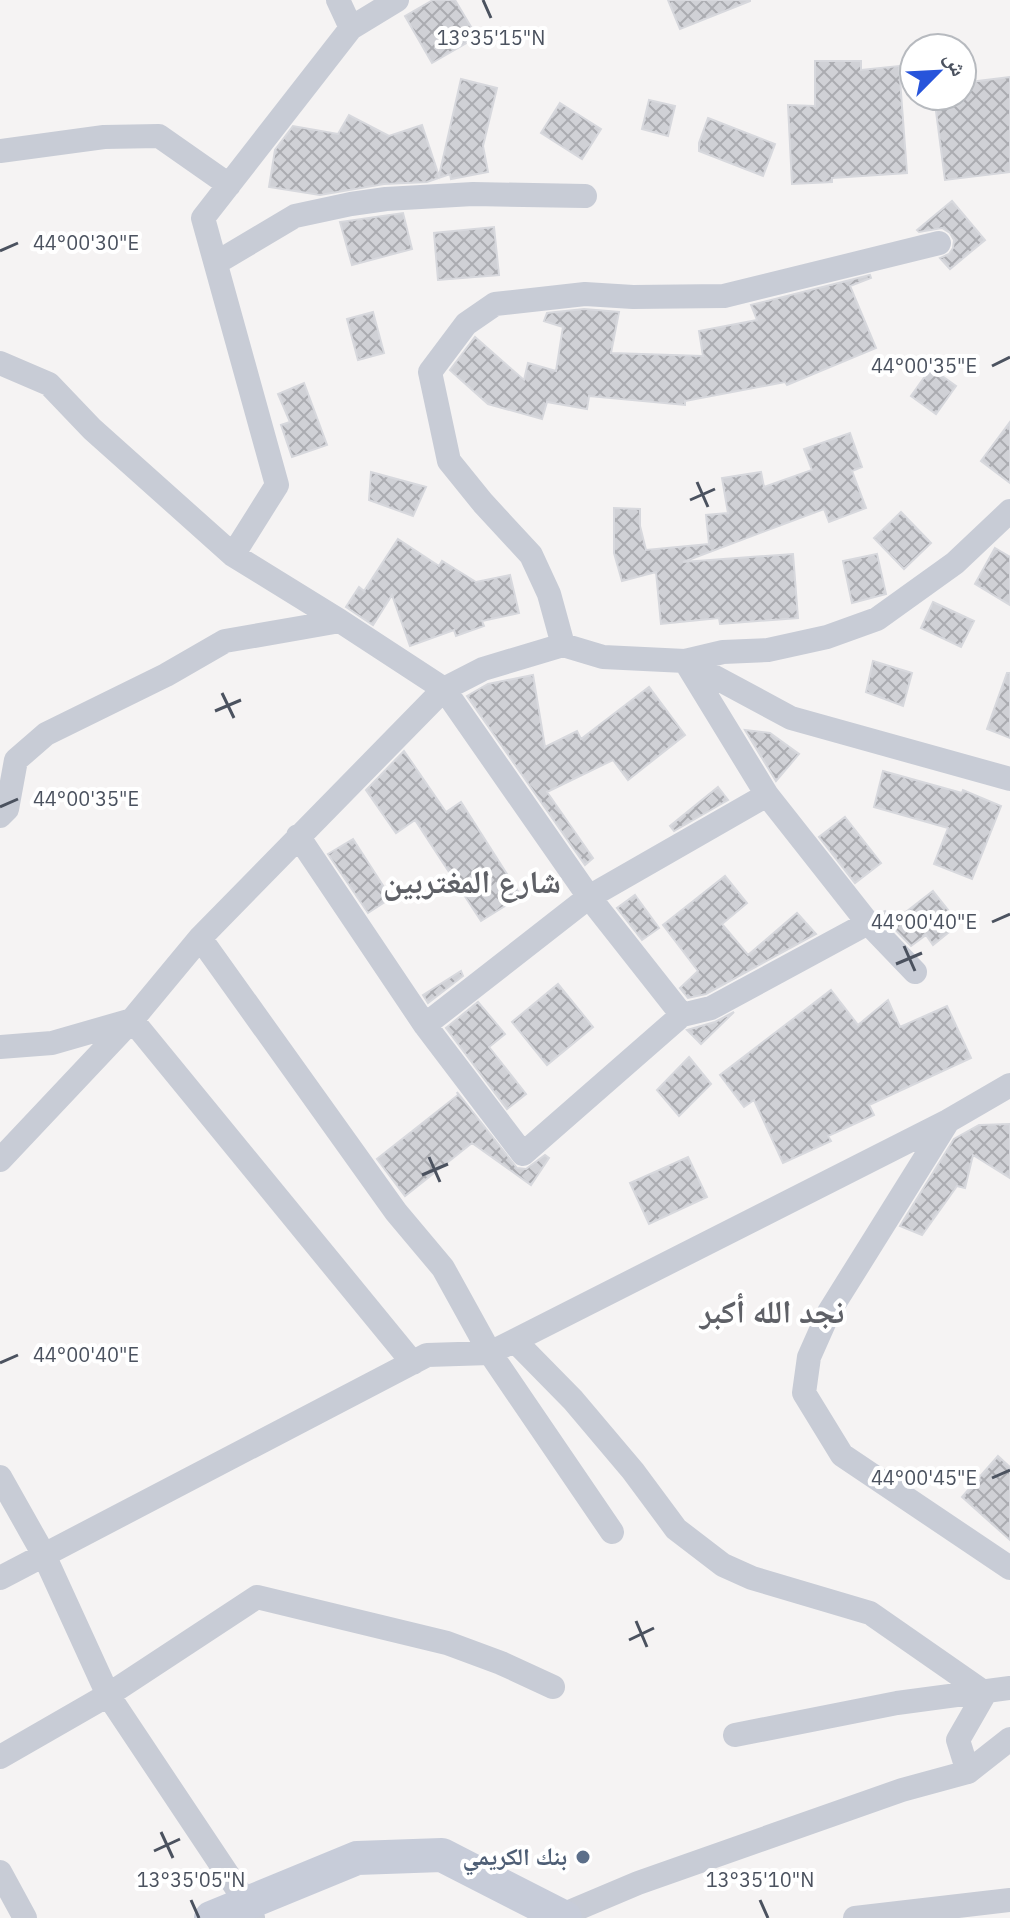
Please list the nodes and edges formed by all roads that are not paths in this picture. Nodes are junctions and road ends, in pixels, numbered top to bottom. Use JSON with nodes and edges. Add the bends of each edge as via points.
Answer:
{"nodes":[{"id":1,"x":338,"y":0,"type":"edge"},
{"id":2,"x":397,"y":0,"type":"edge"},
{"id":3,"x":351,"y":28,"type":"junction"},
{"id":4,"x":0,"y":151,"type":"edge"},
{"id":5,"x":229,"y":185,"type":"junction"},
{"id":6,"x":585,"y":196,"type":"dead end"},
{"id":7,"x":939,"y":243,"type":"dead end"},
{"id":8,"x":216,"y":263,"type":"junction"},
{"id":9,"x":0,"y":363,"type":"edge"},
{"id":10,"x":1010,"y":511,"type":"edge"},
{"id":11,"x":233,"y":555,"type":"junction"},
{"id":12,"x":340,"y":621,"type":"junction"},
{"id":13,"x":563,"y":645,"type":"junction"},
{"id":14,"x":685,"y":661,"type":"junction"},
{"id":15,"x":444,"y":689,"type":"junction"},
{"id":16,"x":1010,"y":779,"type":"edge"},
{"id":17,"x":767,"y":795,"type":"junction"},
{"id":18,"x":0,"y":816,"type":"edge"},
{"id":19,"x":298,"y":836,"type":"junction"},
{"id":20,"x":589,"y":897,"type":"junction"},
{"id":21,"x":868,"y":923,"type":"junction"},
{"id":22,"x":200,"y":938,"type":"junction"},
{"id":23,"x":915,"y":972,"type":"dead end"},
{"id":24,"x":682,"y":1015,"type":"junction"},
{"id":25,"x":132,"y":1020,"type":"junction"},
{"id":26,"x":425,"y":1025,"type":"junction"},
{"id":27,"x":0,"y":1047,"type":"edge"},
{"id":28,"x":1010,"y":1085,"type":"edge"},
{"id":29,"x":948,"y":1121,"type":"junction"},
{"id":30,"x":0,"y":1160,"type":"edge"},
{"id":31,"x":515,"y":1341,"type":"junction"},
{"id":32,"x":490,"y":1353,"type":"junction"},
{"id":33,"x":413,"y":1363,"type":"junction"},
{"id":34,"x":0,"y":1477,"type":"edge"},
{"id":35,"x":612,"y":1532,"type":"dead end"},
{"id":36,"x":44,"y":1555,"type":"junction"},
{"id":37,"x":1010,"y":1568,"type":"edge"},
{"id":38,"x":0,"y":1578,"type":"edge"},
{"id":39,"x":553,"y":1687,"type":"dead end"},
{"id":40,"x":1010,"y":1688,"type":"edge"},
{"id":41,"x":985,"y":1693,"type":"junction"},
{"id":42,"x":108,"y":1695,"type":"junction"},
{"id":43,"x":735,"y":1735,"type":"dead end"},
{"id":44,"x":1010,"y":1739,"type":"edge"},
{"id":45,"x":0,"y":1757,"type":"edge"},
{"id":46,"x":968,"y":1772,"type":"junction"},
{"id":47,"x":0,"y":1872,"type":"edge"},
{"id":48,"x":1010,"y":1900,"type":"edge"},
{"id":49,"x":250,"y":1910,"type":"edge"},
{"id":50,"x":560,"y":1917,"type":"edge"},
{"id":51,"x":25,"y":1918,"type":"edge"},
{"id":52,"x":211,"y":1918,"type":"edge"},
{"id":53,"x":855,"y":1918,"type":"edge"}],
"edges":[{"from":1,"to":3,"type":"street"},
{"from":2,"to":3,"type":"street"},
{"from":3,"to":5,"type":"street"},
{"from":4,"to":5,"type":"street","via":[[104,137],[159,136]]},
{"from":5,"to":8,"type":"street","via":[[203,218]]},
{"from":6,"to":8,"type":"street","via":[[473,194],[351,204],[295,216]]},
{"from":7,"to":13,"type":"street","via":[[724,296],[585,294],[495,304],[466,324],[430,372],[449,461],[531,555]]},
{"from":8,"to":11,"type":"street","via":[[277,485]]},
{"from":9,"to":11,"type":"street","via":[[49,384]]},
{"from":10,"to":14,"type":"street","via":[[955,563],[877,619],[768,650]]},
{"from":11,"to":12,"type":"street"},
{"from":12,"to":15,"type":"street"},
{"from":12,"to":18,"type":"street","via":[[225,641],[46,734],[16,760],[7,809]]},
{"from":13,"to":14,"type":"street","via":[[603,657]]},
{"from":13,"to":15,"type":"street","via":[[483,669]]},
{"from":14,"to":16,"type":"street","via":[[791,718]]},
{"from":14,"to":17,"type":"street"},
{"from":15,"to":19,"type":"street"},
{"from":15,"to":20,"type":"street"},
{"from":17,"to":20,"type":"street"},
{"from":17,"to":21,"type":"street"},
{"from":19,"to":22,"type":"street"},
{"from":19,"to":26,"type":"street"},
{"from":20,"to":24,"type":"street"},
{"from":20,"to":26,"type":"street"},
{"from":21,"to":23,"type":"street"},
{"from":21,"to":24,"type":"street","via":[[711,1008]]},
{"from":22,"to":25,"type":"street"},
{"from":22,"to":32,"type":"street","via":[[396,1212],[443,1268]]},
{"from":24,"to":26,"type":"street","via":[[523,1154]]},
{"from":25,"to":27,"type":"street","via":[[52,1043]]},
{"from":25,"to":30,"type":"street"},
{"from":25,"to":33,"type":"street"},
{"from":28,"to":29,"type":"street"},
{"from":29,"to":31,"type":"street"},
{"from":29,"to":37,"type":"street","via":[[829,1312],[809,1357],[804,1393],[842,1455]]},
{"from":31,"to":32,"type":"street"},
{"from":31,"to":41,"type":"street","via":[[573,1400],[676,1529],[723,1565],[870,1613]]},
{"from":32,"to":33,"type":"street","via":[[427,1355]]},
{"from":32,"to":35,"type":"street"},
{"from":33,"to":36,"type":"street"},
{"from":34,"to":36,"type":"street"},
{"from":36,"to":38,"type":"street"},
{"from":36,"to":42,"type":"street"},
{"from":39,"to":42,"type":"street","via":[[447,1643],[257,1597]]},
{"from":40,"to":41,"type":"street"},
{"from":41,"to":43,"type":"street","via":[[897,1703]]},
{"from":41,"to":46,"type":"street","via":[[958,1740]]},
{"from":42,"to":45,"type":"street"},
{"from":42,"to":49,"type":"street"},
{"from":44,"to":46,"type":"street"},
{"from":46,"to":50,"type":"street","via":[[638,1883]]},
{"from":47,"to":51,"type":"street"},
{"from":48,"to":53,"type":"street"},
{"from":49,"to":50,"type":"main road","via":[[357,1858],[442,1855]]},
{"from":49,"to":52,"type":"main road"}]}
